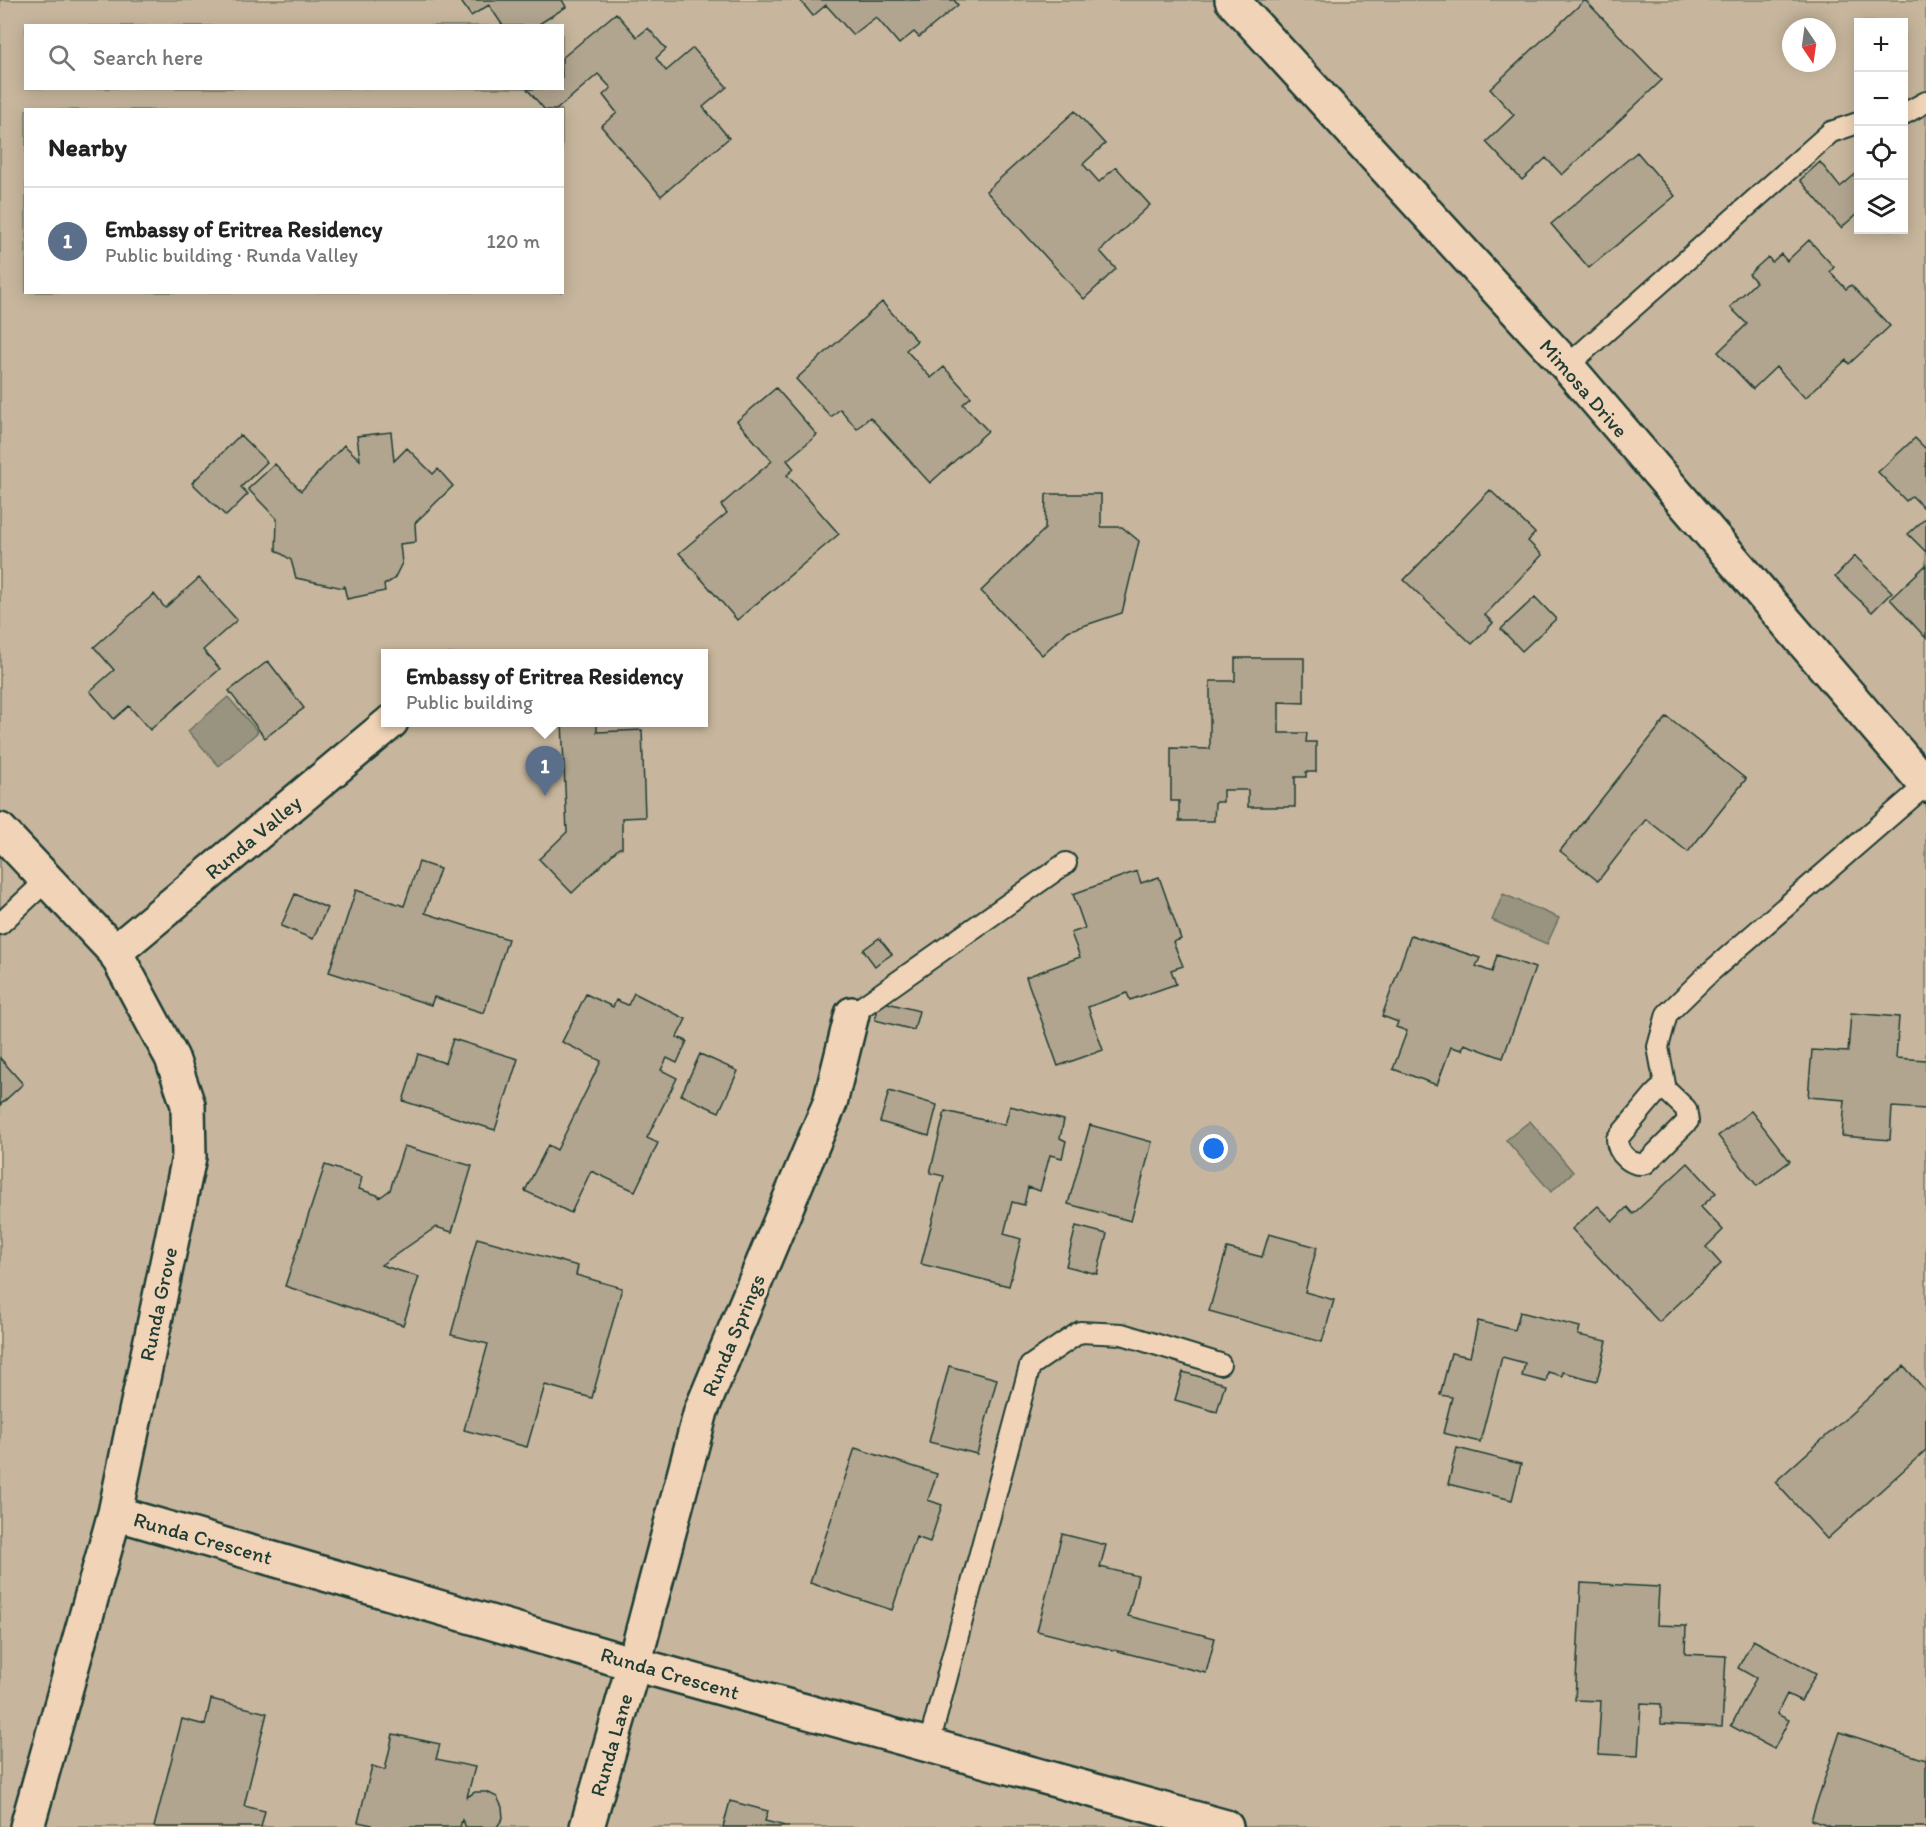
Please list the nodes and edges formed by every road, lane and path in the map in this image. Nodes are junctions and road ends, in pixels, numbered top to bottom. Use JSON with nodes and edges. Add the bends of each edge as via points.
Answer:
{"nodes":[{"id":1,"x":1232,"y":0,"type":"edge"},
{"id":2,"x":1926,"y":102,"type":"edge"},
{"id":3,"x":1908,"y":112,"type":"edge"},
{"id":4,"x":1854,"y":124,"type":"edge"},
{"id":5,"x":1567,"y":366,"type":"junction"},
{"id":6,"x":386,"y":727,"type":"edge"},
{"id":7,"x":1922,"y":773,"type":"edge"},
{"id":8,"x":0,"y":830,"type":"edge"},
{"id":9,"x":1066,"y":863,"type":"dead end"},
{"id":10,"x":47,"y":880,"type":"junction"},
{"id":11,"x":0,"y":924,"type":"edge"},
{"id":12,"x":115,"y":952,"type":"junction"},
{"id":13,"x":852,"y":1014,"type":"joint"},
{"id":14,"x":1666,"y":1090,"type":"dead end"},
{"id":15,"x":1220,"y":1364,"type":"dead end"},
{"id":16,"x":115,"y":1513,"type":"junction"},
{"id":17,"x":634,"y":1664,"type":"junction"},
{"id":18,"x":929,"y":1744,"type":"junction"},
{"id":19,"x":1182,"y":1821,"type":"edge"},
{"id":20,"x":27,"y":1827,"type":"edge"},
{"id":21,"x":587,"y":1827,"type":"edge"},
{"id":22,"x":1226,"y":1827,"type":"edge"}],
"edges":[{"from":1,"to":5,"type":"street","name":"Mimosa Drive"},
{"from":2,"to":3,"type":"lane"},
{"from":4,"to":5,"type":"lane","via":[[1831,132]]},
{"from":5,"to":7,"type":"street","name":"Mimosa Drive"},
{"from":6,"to":12,"type":"street","name":"Runda Valley"},
{"from":7,"to":14,"type":"lane","via":[[1667,1014],[1658,1047]]},
{"from":8,"to":10,"type":"street","name":"Runda Grove"},
{"from":9,"to":13,"type":"lane"},
{"from":10,"to":11,"type":"lane"},
{"from":10,"to":12,"type":"street","name":"Runda Grove"},
{"from":12,"to":16,"type":"street","name":"Runda Grove","via":[[172,1058],[188,1105],[189,1157]]},
{"from":13,"to":17,"type":"street","name":"Runda Springs","via":[[830,1103],[701,1411]]},
{"from":15,"to":18,"type":"lane","via":[[1122,1334],[1080,1332],[1030,1366]]},
{"from":16,"to":17,"type":"street","name":"Runda Crescent"},
{"from":16,"to":20,"type":"street","name":"Runda Grove"},
{"from":17,"to":18,"type":"street","name":"Runda Crescent"},
{"from":17,"to":21,"type":"street","name":"Runda Lane"},
{"from":18,"to":19,"type":"street","name":"Runda Crescent"},
{"from":19,"to":22,"type":"street","name":"Runda Crescent"}]}
